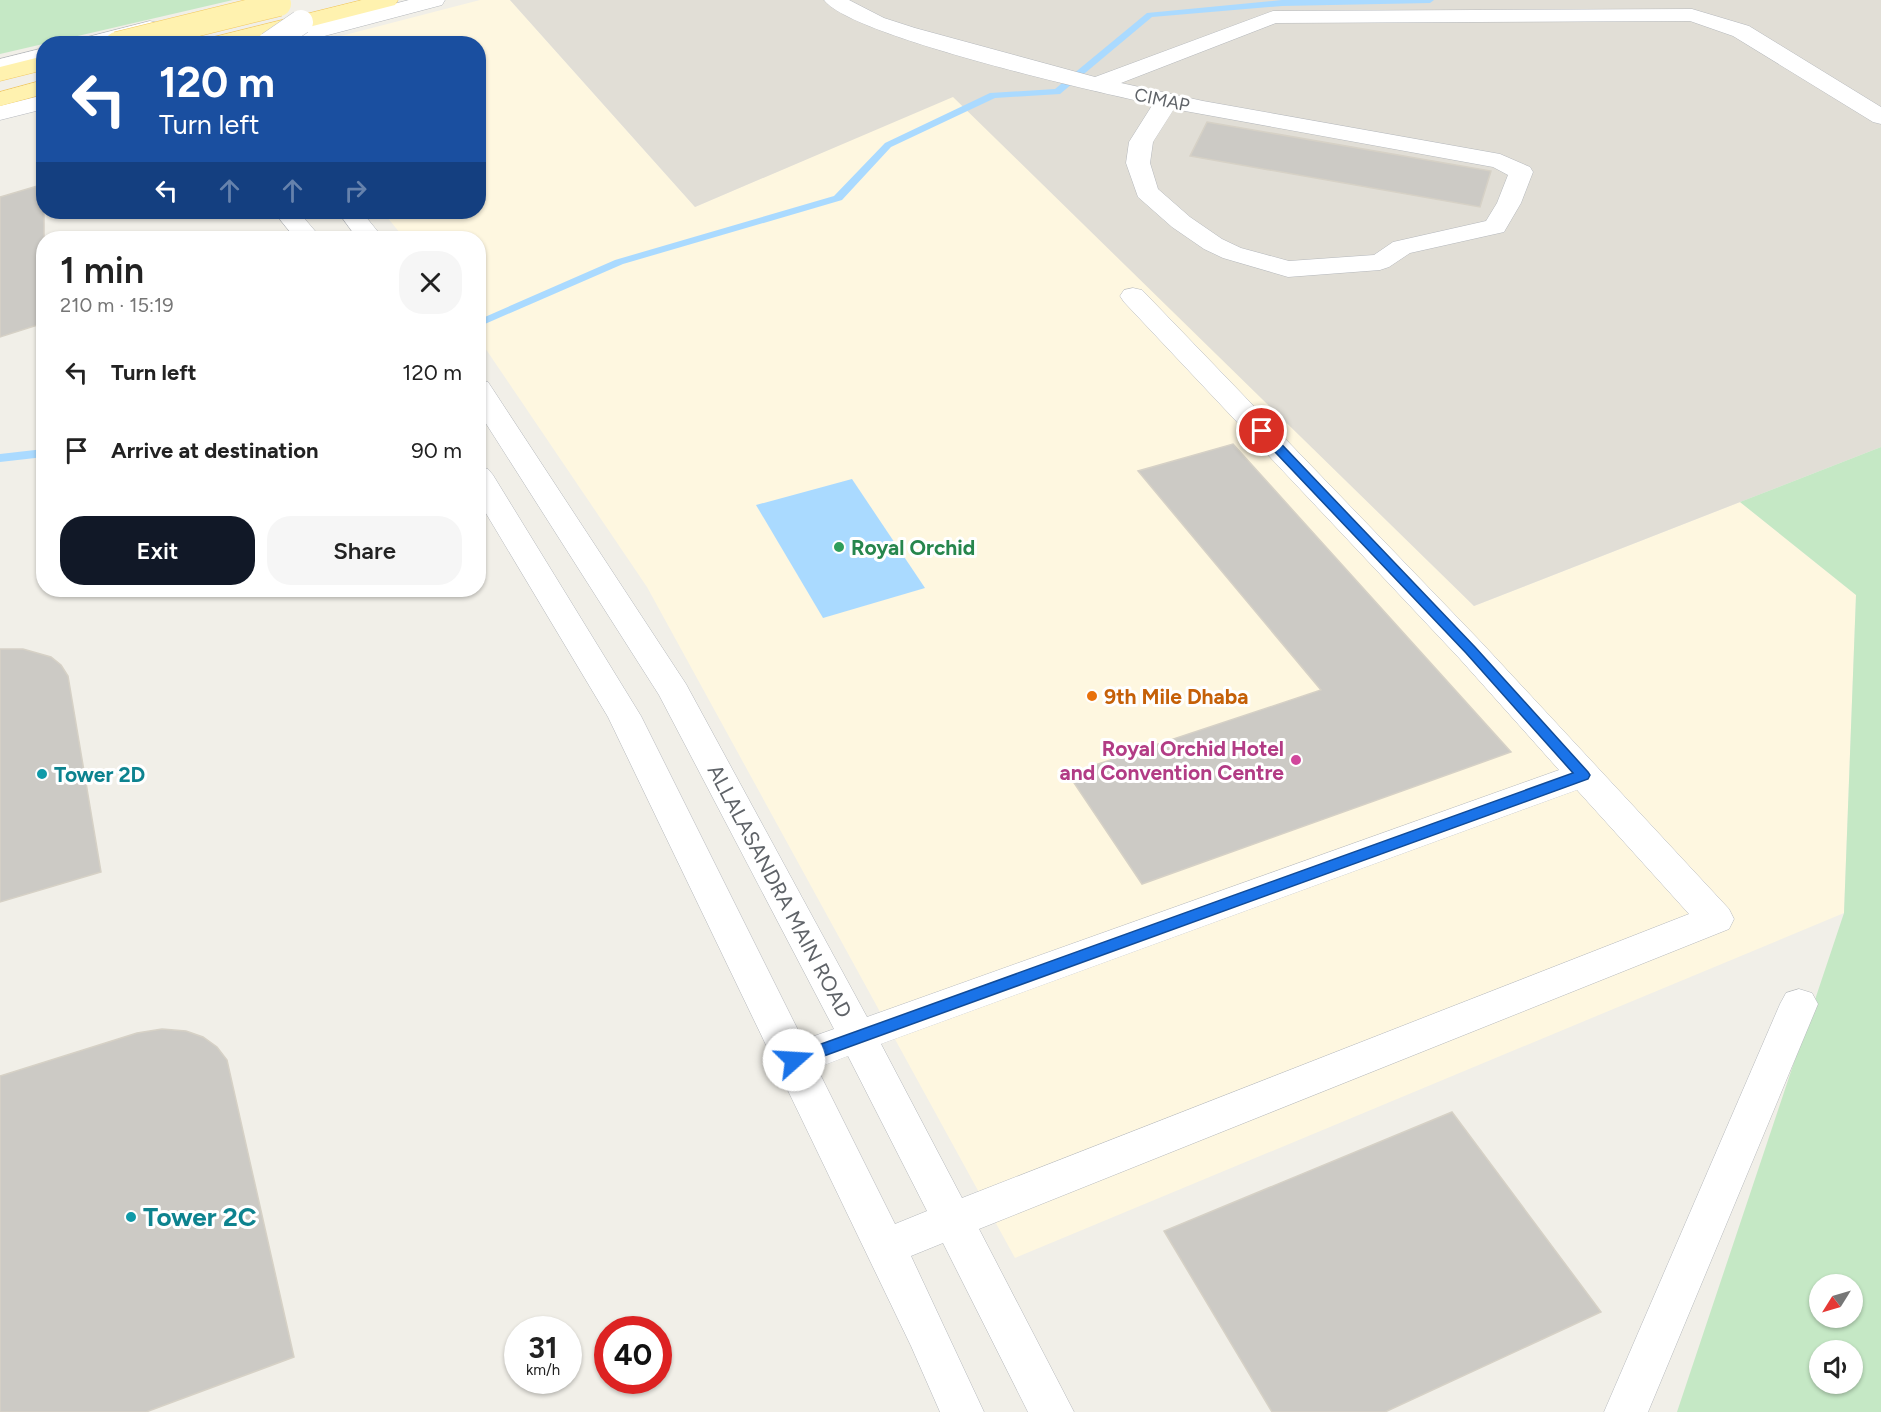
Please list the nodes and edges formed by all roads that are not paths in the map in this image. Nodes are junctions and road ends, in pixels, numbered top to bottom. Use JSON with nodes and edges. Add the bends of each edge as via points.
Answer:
{"nodes":[{"id":1,"x":269,"y":0,"type":"edge"},
{"id":2,"x":294,"y":0,"type":"edge"},
{"id":3,"x":387,"y":0,"type":"edge"},
{"id":4,"x":434,"y":0,"type":"edge"},
{"id":5,"x":834,"y":0,"type":"edge"},
{"id":6,"x":301,"y":22,"type":"junction"},
{"id":7,"x":149,"y":36,"type":"edge"},
{"id":8,"x":151,"y":36,"type":"edge"},
{"id":9,"x":246,"y":36,"type":"edge"},
{"id":10,"x":280,"y":36,"type":"edge"},
{"id":11,"x":298,"y":36,"type":"edge"},
{"id":12,"x":36,"y":57,"type":"edge"},
{"id":13,"x":36,"y":65,"type":"edge"},
{"id":14,"x":0,"y":66,"type":"edge"},
{"id":15,"x":0,"y":74,"type":"edge"},
{"id":16,"x":1096,"y":85,"type":"junction"},
{"id":17,"x":36,"y":89,"type":"edge"},
{"id":18,"x":0,"y":99,"type":"edge"},
{"id":19,"x":1167,"y":101,"type":"junction"},
{"id":20,"x":36,"y":104,"type":"edge"},
{"id":21,"x":0,"y":113,"type":"edge"},
{"id":22,"x":1881,"y":117,"type":"edge"},
{"id":23,"x":292,"y":219,"type":"edge"},
{"id":24,"x":355,"y":219,"type":"edge"},
{"id":25,"x":302,"y":231,"type":"edge"},
{"id":26,"x":365,"y":231,"type":"edge"},
{"id":27,"x":1133,"y":296,"type":"dead end"},
{"id":28,"x":486,"y":400,"type":"edge"},
{"id":29,"x":486,"y":497,"type":"edge"},
{"id":30,"x":1583,"y":775,"type":"junction"},
{"id":31,"x":1799,"y":1004,"type":"dead end"},
{"id":32,"x":858,"y":1037,"type":"junction"},
{"id":33,"x":794,"y":1060,"type":"junction"},
{"id":34,"x":953,"y":1221,"type":"junction"},
{"id":35,"x":885,"y":1247,"type":"junction"},
{"id":36,"x":962,"y":1412,"type":"edge"},
{"id":37,"x":1052,"y":1412,"type":"edge"},
{"id":38,"x":1626,"y":1412,"type":"edge"}],
"edges":[{"from":1,"to":8,"type":"street"},
{"from":2,"to":7,"type":"main road","bridge":true},
{"from":3,"to":6,"type":"main road"},
{"from":4,"to":11,"type":"street"},
{"from":5,"to":16,"type":"street","name":"CIMAP","via":[[877,23]]},
{"from":6,"to":9,"type":"main road"},
{"from":6,"to":10,"type":"street","bridge":true},
{"from":12,"to":14,"type":"street"},
{"from":13,"to":15,"type":"main road"},
{"from":16,"to":19,"type":"street","name":"CIMAP"},
{"from":16,"to":22,"type":"street","via":[[1273,16],[1692,15],[1741,31]]},
{"from":17,"to":18,"type":"main road"},
{"from":19,"to":19,"type":"street","name":"CIMAP","via":[[1141,142],[1138,163],[1147,192],[1213,244],[1288,269],[1380,262],[1402,247],[1495,227],[1521,172],[1500,160]]},
{"from":20,"to":21,"type":"street"},
{"from":23,"to":25,"type":"street"},
{"from":24,"to":26,"type":"street"},
{"from":27,"to":30,"type":"street","via":[[1470,650]]},
{"from":28,"to":32,"type":"street","name":"ALLALASANDRA MAIN ROAD","via":[[674,692]]},
{"from":29,"to":33,"type":"street","via":[[624,716]]},
{"from":30,"to":32,"type":"street"},
{"from":30,"to":34,"type":"street","via":[[1716,919]]},
{"from":31,"to":38,"type":"street"},
{"from":32,"to":33,"type":"street"},
{"from":32,"to":34,"type":"street","name":"ALLALASANDRA MAIN ROAD"},
{"from":33,"to":35,"type":"street"},
{"from":34,"to":35,"type":"street"},
{"from":34,"to":37,"type":"street","name":"ALLALASANDRA MAIN ROAD"},
{"from":35,"to":36,"type":"street"}]}
